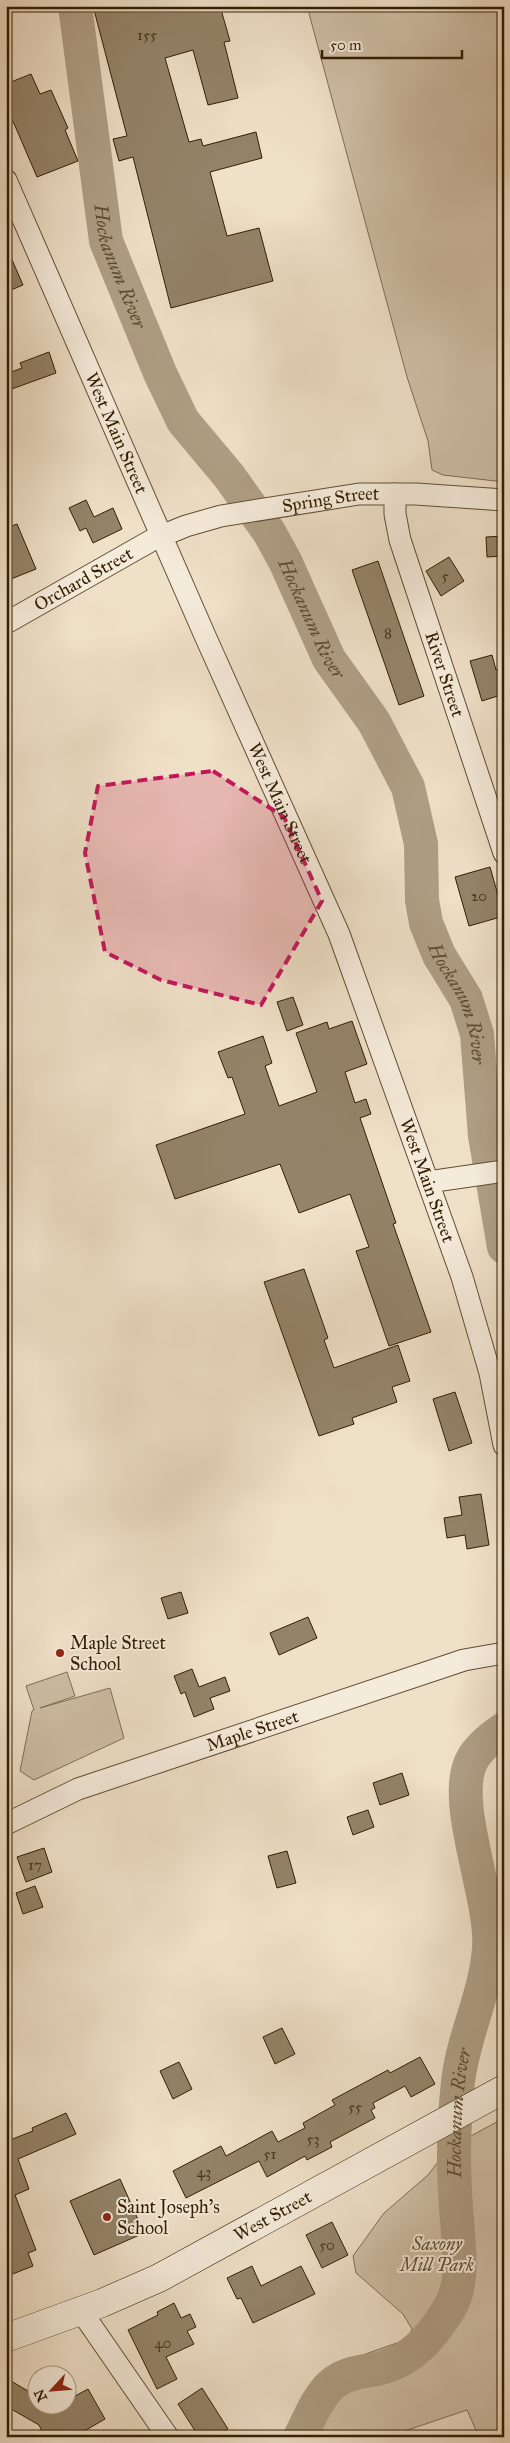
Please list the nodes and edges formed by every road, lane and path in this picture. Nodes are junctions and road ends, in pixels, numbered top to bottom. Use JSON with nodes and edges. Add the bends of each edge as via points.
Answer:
{"nodes":[{"id":1,"x":6,"y":180,"type":"edge"},
{"id":2,"x":395,"y":494,"type":"junction"},
{"id":3,"x":504,"y":500,"type":"edge"},
{"id":4,"x":162,"y":536,"type":"junction"},
{"id":5,"x":6,"y":623,"type":"edge"},
{"id":6,"x":504,"y":853,"type":"edge"},
{"id":7,"x":504,"y":1172,"type":"edge"},
{"id":8,"x":428,"y":1182,"type":"junction"},
{"id":9,"x":504,"y":1445,"type":"edge"},
{"id":10,"x":504,"y":1653,"type":"edge"},
{"id":11,"x":6,"y":1824,"type":"edge"},
{"id":12,"x":504,"y":2089,"type":"edge"},
{"id":13,"x":82,"y":2311,"type":"junction"},
{"id":14,"x":6,"y":2338,"type":"edge"},
{"id":15,"x":168,"y":2437,"type":"edge"}],
"edges":[{"from":1,"to":4,"type":"street","name":"West Main Street"},
{"from":2,"to":3,"type":"street","name":"Spring Street"},
{"from":2,"to":4,"type":"street","name":"Spring Street","via":[[359,494],[221,516]]},
{"from":2,"to":6,"type":"street","name":"River Street","via":[[400,540]]},
{"from":4,"to":5,"type":"street","name":"Orchard Street"},
{"from":4,"to":8,"type":"street","name":"West Main Street","via":[[326,903]]},
{"from":7,"to":8,"type":"street"},
{"from":8,"to":9,"type":"street","name":"West Main Street","via":[[477,1327]]},
{"from":10,"to":11,"type":"street","name":"Maple Street","via":[[464,1660],[78,1790]]},
{"from":12,"to":13,"type":"main road","name":"West Street","via":[[178,2267]]},
{"from":13,"to":14,"type":"main road","name":"West Street"},
{"from":13,"to":15,"type":"street"}]}
